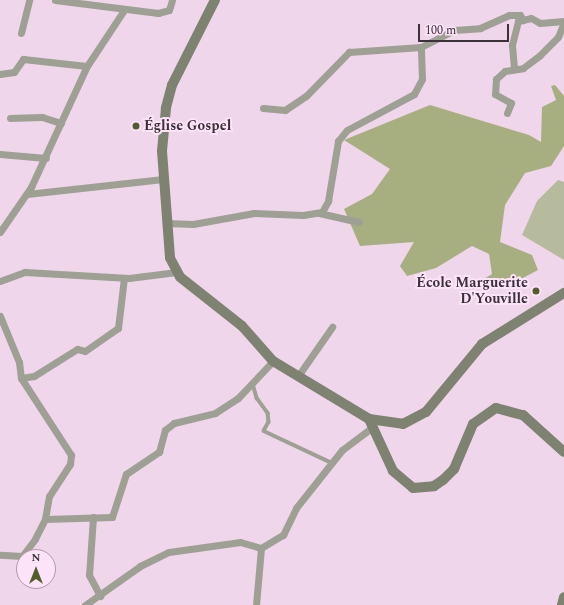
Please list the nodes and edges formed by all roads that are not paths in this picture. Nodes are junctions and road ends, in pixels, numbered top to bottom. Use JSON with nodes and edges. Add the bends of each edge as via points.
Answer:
{"nodes":[{"id":1,"x":29,"y":0,"type":"edge"},
{"id":2,"x":54,"y":0,"type":"edge"},
{"id":3,"x":172,"y":0,"type":"edge"},
{"id":4,"x":215,"y":0,"type":"edge"},
{"id":5,"x":124,"y":10,"type":"junction"},
{"id":6,"x":523,"y":20,"type":"junction"},
{"id":7,"x":564,"y":22,"type":"edge"},
{"id":8,"x":21,"y":33,"type":"dead end"},
{"id":9,"x":421,"y":47,"type":"junction"},
{"id":10,"x":87,"y":66,"type":"junction"},
{"id":11,"x":514,"y":68,"type":"junction"},
{"id":12,"x":0,"y":74,"type":"edge"},
{"id":13,"x":263,"y":108,"type":"dead end"},
{"id":14,"x":507,"y":114,"type":"dead end"},
{"id":15,"x":10,"y":118,"type":"dead end"},
{"id":16,"x":61,"y":122,"type":"junction"},
{"id":17,"x":0,"y":154,"type":"edge"},
{"id":18,"x":46,"y":158,"type":"junction"},
{"id":19,"x":163,"y":179,"type":"junction"},
{"id":20,"x":26,"y":194,"type":"junction"},
{"id":21,"x":319,"y":213,"type":"junction"},
{"id":22,"x":359,"y":222,"type":"dead end"},
{"id":23,"x":166,"y":223,"type":"junction"},
{"id":24,"x":0,"y":232,"type":"edge"},
{"id":25,"x":177,"y":272,"type":"junction"},
{"id":26,"x":124,"y":278,"type":"junction"},
{"id":27,"x":0,"y":281,"type":"edge"},
{"id":28,"x":564,"y":293,"type":"edge"},
{"id":29,"x":0,"y":316,"type":"edge"},
{"id":30,"x":332,"y":327,"type":"dead end"},
{"id":31,"x":273,"y":361,"type":"junction"},
{"id":32,"x":298,"y":376,"type":"junction"},
{"id":33,"x":21,"y":378,"type":"junction"},
{"id":34,"x":253,"y":384,"type":"junction"},
{"id":35,"x":370,"y":424,"type":"junction"},
{"id":36,"x":564,"y":452,"type":"edge"},
{"id":37,"x":333,"y":464,"type":"junction"},
{"id":38,"x":93,"y":517,"type":"junction"},
{"id":39,"x":46,"y":520,"type":"junction"},
{"id":40,"x":261,"y":548,"type":"junction"},
{"id":41,"x":0,"y":555,"type":"edge"},
{"id":42,"x":100,"y":596,"type":"junction"},
{"id":43,"x":564,"y":597,"type":"edge"},
{"id":44,"x":85,"y":605,"type":"edge"},
{"id":45,"x":256,"y":605,"type":"edge"},
{"id":46,"x":562,"y":605,"type":"edge"}],
"edges":[{"from":1,"to":8,"type":"street"},
{"from":2,"to":5,"type":"street"},
{"from":3,"to":5,"type":"street","via":[[165,12]]},
{"from":4,"to":19,"type":"street","via":[[172,84],[163,129]]},
{"from":5,"to":10,"type":"street"},
{"from":6,"to":7,"type":"street","via":[[531,18],[540,23]]},
{"from":6,"to":9,"type":"street","via":[[520,15],[509,14],[480,28],[454,30]]},
{"from":6,"to":11,"type":"street","via":[[518,21],[512,45]]},
{"from":7,"to":11,"type":"street","via":[[558,37],[540,55],[523,68]]},
{"from":9,"to":13,"type":"street","via":[[350,52],[306,96],[284,110]]},
{"from":9,"to":21,"type":"street","via":[[422,79],[414,94],[347,130],[338,141],[328,201]]},
{"from":10,"to":12,"type":"street","via":[[23,59],[14,72]]},
{"from":10,"to":16,"type":"street"},
{"from":11,"to":14,"type":"street","via":[[499,75],[494,84],[498,97],[511,103]]},
{"from":15,"to":16,"type":"street","via":[[42,117]]},
{"from":16,"to":18,"type":"street"},
{"from":17,"to":18,"type":"street"},
{"from":18,"to":20,"type":"street"},
{"from":19,"to":20,"type":"street"},
{"from":19,"to":23,"type":"street"},
{"from":20,"to":24,"type":"street"},
{"from":21,"to":22,"type":"street"},
{"from":21,"to":23,"type":"street","via":[[254,213],[193,224]]},
{"from":23,"to":25,"type":"street","via":[[170,258]]},
{"from":25,"to":26,"type":"street"},
{"from":25,"to":31,"type":"street","via":[[242,326]]},
{"from":26,"to":27,"type":"street","via":[[25,272]]},
{"from":26,"to":33,"type":"street","via":[[118,328],[85,351],[77,349],[34,376]]},
{"from":28,"to":35,"type":"street","via":[[482,344],[426,412],[415,420],[390,425]]},
{"from":29,"to":33,"type":"street","via":[[19,362]]},
{"from":30,"to":32,"type":"street"},
{"from":31,"to":32,"type":"street"},
{"from":31,"to":34,"type":"street"},
{"from":32,"to":35,"type":"street"},
{"from":33,"to":39,"type":"street","via":[[71,455],[70,464],[49,496]]},
{"from":34,"to":37,"type":"lane","via":[[257,398],[268,413],[269,422],[264,431]]},
{"from":34,"to":38,"type":"street","via":[[215,413],[174,423],[165,430],[159,452],[153,459],[126,474],[112,517]]},
{"from":35,"to":36,"type":"street","via":[[393,471],[414,488],[428,487],[443,480],[454,470],[473,424],[496,408],[523,415]]},
{"from":35,"to":37,"type":"street","via":[[353,439]]},
{"from":37,"to":40,"type":"street","via":[[296,508],[282,535]]},
{"from":38,"to":39,"type":"street"},
{"from":38,"to":42,"type":"street","via":[[89,575]]},
{"from":39,"to":41,"type":"street","via":[[22,556]]},
{"from":40,"to":42,"type":"street","via":[[240,542],[169,552],[140,566]]},
{"from":40,"to":45,"type":"street"},
{"from":42,"to":44,"type":"street"},
{"from":43,"to":46,"type":"street"}]}
